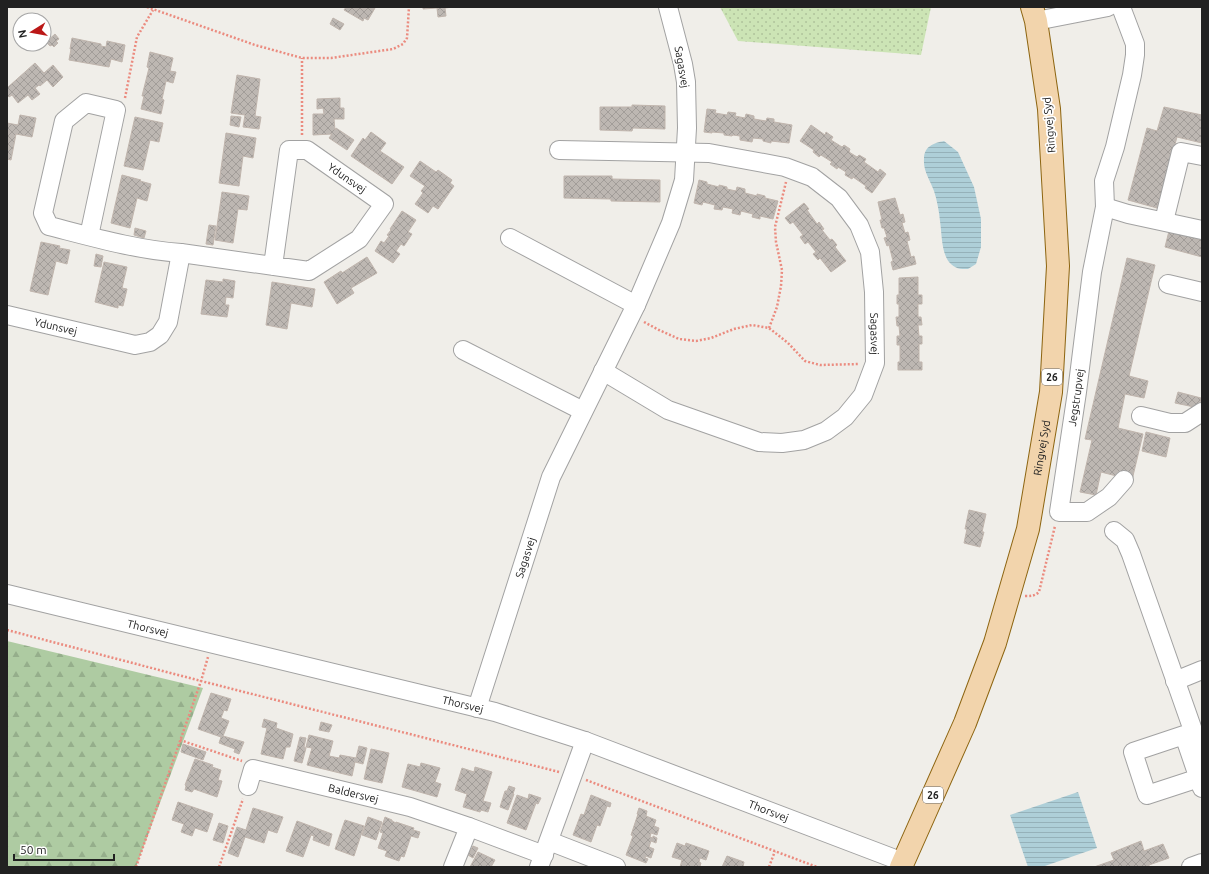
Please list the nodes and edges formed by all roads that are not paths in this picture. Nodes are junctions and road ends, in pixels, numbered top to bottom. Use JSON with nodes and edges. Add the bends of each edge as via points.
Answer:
{"nodes":[{"id":1,"x":668,"y":7,"type":"edge"},
{"id":2,"x":1108,"y":7,"type":"edge"},
{"id":3,"x":1121,"y":7,"type":"edge"},
{"id":4,"x":1034,"y":14,"type":"edge"},
{"id":5,"x":559,"y":150,"type":"dead end"},
{"id":6,"x":685,"y":152,"type":"junction"},
{"id":7,"x":1202,"y":156,"type":"edge"},
{"id":8,"x":1105,"y":207,"type":"junction"},
{"id":9,"x":1164,"y":222,"type":"junction"},
{"id":10,"x":1202,"y":230,"type":"edge"},
{"id":11,"x":89,"y":236,"type":"junction"},
{"id":12,"x":510,"y":238,"type":"dead end"},
{"id":13,"x":181,"y":253,"type":"junction"},
{"id":14,"x":273,"y":266,"type":"junction"},
{"id":15,"x":1168,"y":284,"type":"dead end"},
{"id":16,"x":1202,"y":292,"type":"edge"},
{"id":17,"x":634,"y":310,"type":"junction"},
{"id":18,"x":7,"y":315,"type":"edge"},
{"id":19,"x":463,"y":350,"type":"dead end"},
{"id":20,"x":603,"y":371,"type":"junction"},
{"id":21,"x":583,"y":411,"type":"junction"},
{"id":22,"x":1202,"y":412,"type":"edge"},
{"id":23,"x":1140,"y":416,"type":"dead end"},
{"id":24,"x":1124,"y":480,"type":"dead end"},
{"id":25,"x":1114,"y":531,"type":"dead end"},
{"id":26,"x":7,"y":594,"type":"edge"},
{"id":27,"x":1202,"y":670,"type":"edge"},
{"id":28,"x":1176,"y":681,"type":"junction"},
{"id":29,"x":477,"y":708,"type":"junction"},
{"id":30,"x":584,"y":741,"type":"junction"},
{"id":31,"x":1202,"y":756,"type":"edge"},
{"id":32,"x":251,"y":777,"type":"road end"},
{"id":33,"x":469,"y":827,"type":"junction"},
{"id":34,"x":544,"y":854,"type":"edge"},
{"id":35,"x":1202,"y":863,"type":"edge"},
{"id":36,"x":902,"y":865,"type":"edge"},
{"id":37,"x":453,"y":867,"type":"edge"},
{"id":38,"x":616,"y":867,"type":"edge"},
{"id":39,"x":1191,"y":867,"type":"edge"}],
"edges":[{"from":1,"to":6,"type":"street","name":"Sagasvej","via":[[686,82]]},
{"from":2,"to":4,"type":"street"},
{"from":3,"to":8,"type":"street","name":"Jegstrupvej","via":[[1135,44],[1135,55],[1115,147],[1104,181]]},
{"from":4,"to":36,"type":"main road","name":"Ringvej Syd","number":"26","via":[[1049,109],[1058,266],[1051,392],[1028,528],[995,643],[965,723]]},
{"from":5,"to":6,"type":"street","name":"Sagasvej"},
{"from":6,"to":17,"type":"street","name":"Sagasvej","via":[[684,180],[671,223]]},
{"from":6,"to":20,"type":"street","name":"Sagasvej","via":[[709,153],[790,168],[812,177],[839,198],[859,225],[870,252],[874,292],[875,363],[863,395],[845,418],[826,431],[804,440],[782,443],[759,442],[668,410]]},
{"from":7,"to":9,"type":"street","via":[[1181,152]]},
{"from":8,"to":9,"type":"street"},
{"from":8,"to":24,"type":"street","name":"Jegstrupvej","via":[[1092,272],[1058,512],[1088,512],[1109,497]]},
{"from":9,"to":10,"type":"street"},
{"from":11,"to":11,"type":"street","name":"Ydunsvej","via":[[49,226],[44,213],[64,121],[86,103],[116,110]]},
{"from":11,"to":13,"type":"street","name":"Ydunsvej","via":[[160,252]]},
{"from":12,"to":17,"type":"street"},
{"from":13,"to":14,"type":"street","name":"Ydunsvej"},
{"from":13,"to":18,"type":"street","name":"Ydunsvej","via":[[168,322],[160,335],[150,342],[135,345]]},
{"from":14,"to":14,"type":"street","name":"Ydunsvej","via":[[309,271],[360,239],[384,204],[307,150],[289,150]]},
{"from":15,"to":16,"type":"street"},
{"from":17,"to":20,"type":"street","name":"Sagasvej"},
{"from":19,"to":21,"type":"street"},
{"from":20,"to":21,"type":"street","name":"Sagasvej"},
{"from":21,"to":29,"type":"street","name":"Sagasvej","via":[[551,478]]},
{"from":22,"to":23,"type":"street","via":[[1185,423],[1170,423]]},
{"from":25,"to":28,"type":"street","via":[[1124,540],[1131,554]]},
{"from":26,"to":29,"type":"street","name":"Thorsvej"},
{"from":27,"to":28,"type":"street"},
{"from":28,"to":31,"type":"street"},
{"from":29,"to":30,"type":"street","name":"Thorsvej"},
{"from":30,"to":34,"type":"street"},
{"from":30,"to":36,"type":"street","name":"Thorsvej"},
{"from":32,"to":33,"type":"street","name":"Baldersvej","via":[[410,807]]},
{"from":33,"to":34,"type":"street","name":"Baldersvej"},
{"from":33,"to":37,"type":"street"},
{"from":34,"to":38,"type":"street","name":"Baldersvej"},
{"from":35,"to":39,"type":"street"}]}
